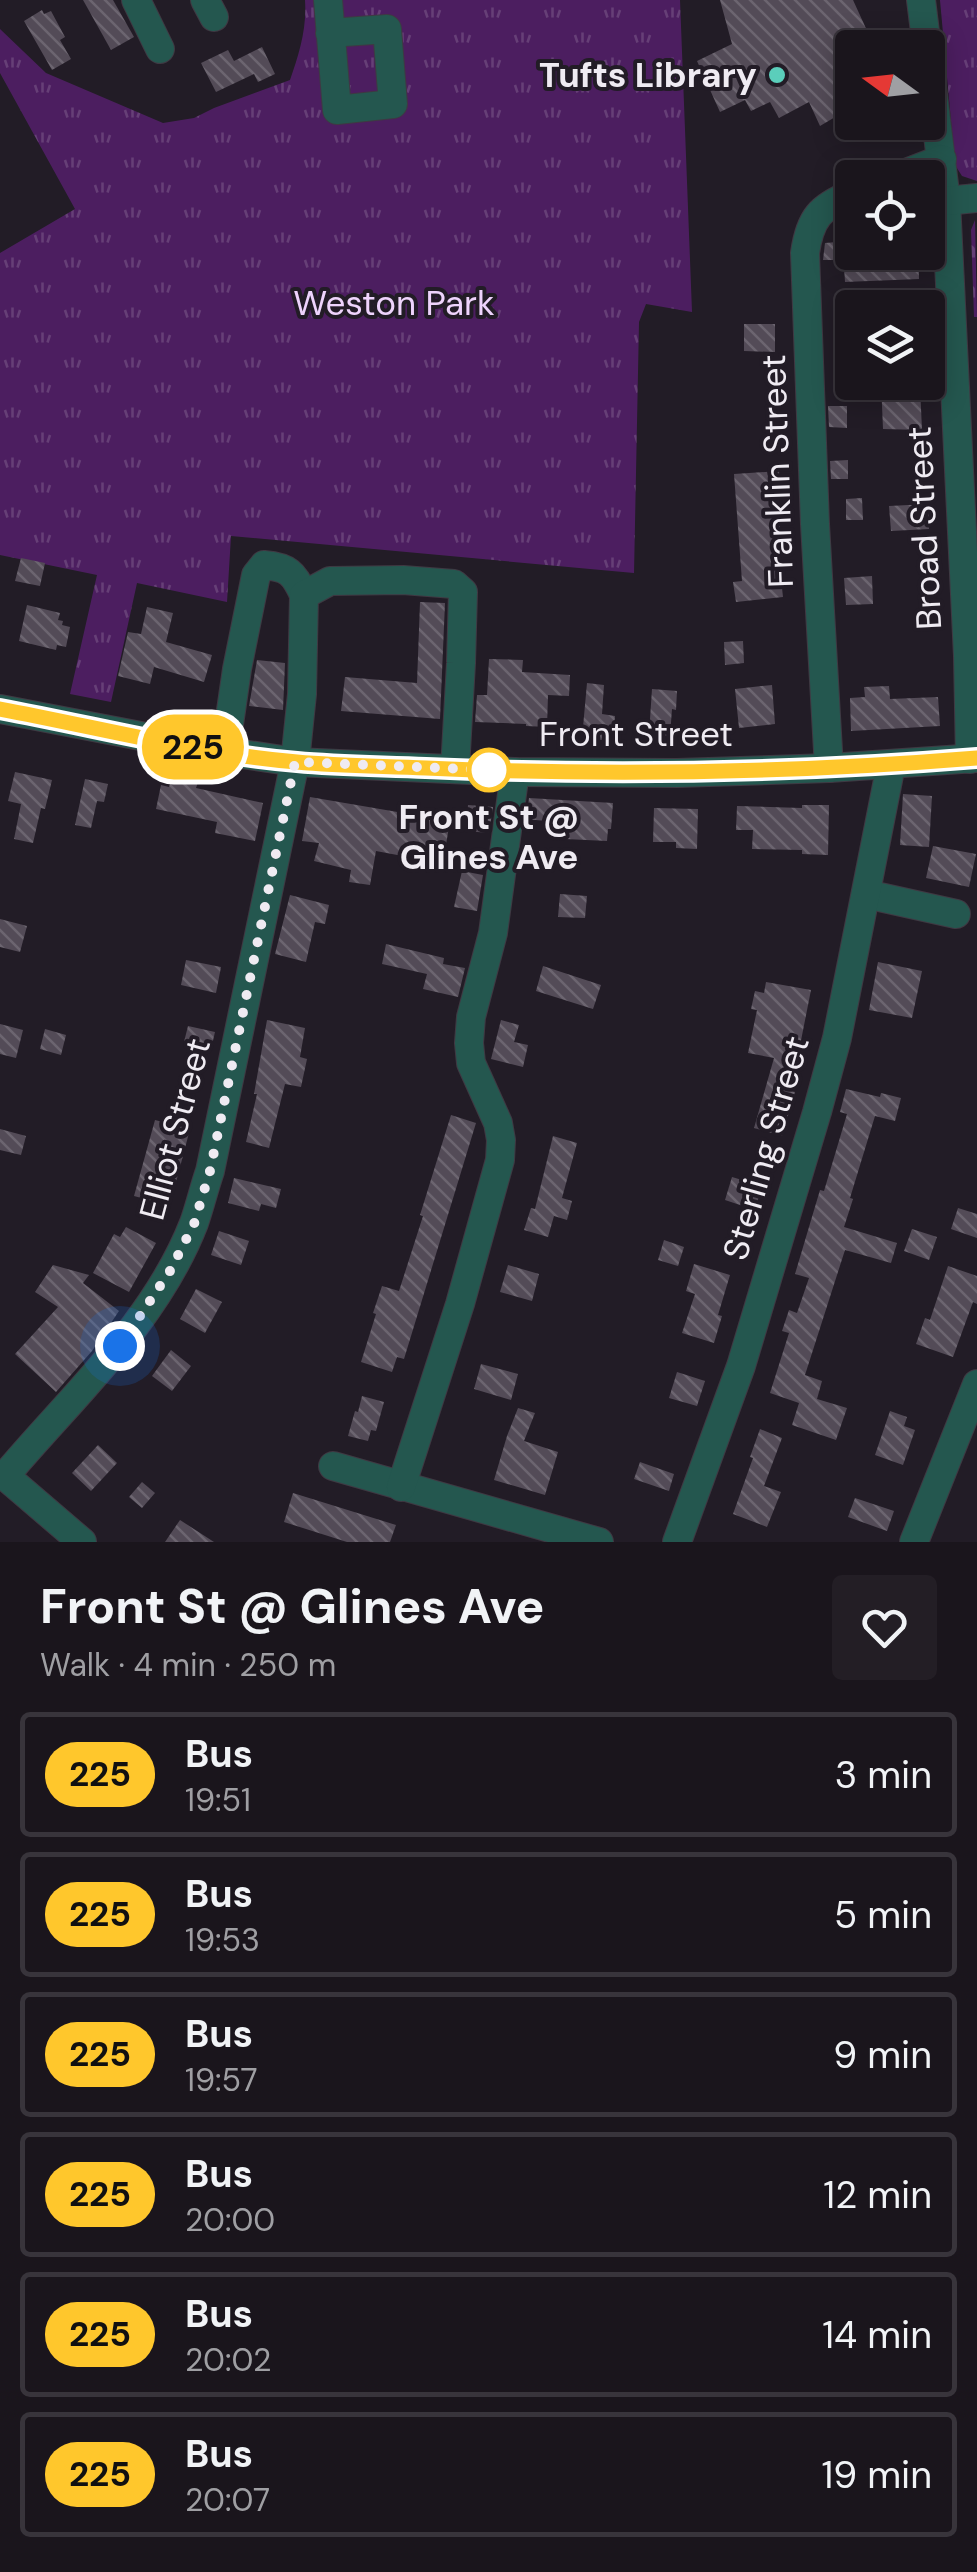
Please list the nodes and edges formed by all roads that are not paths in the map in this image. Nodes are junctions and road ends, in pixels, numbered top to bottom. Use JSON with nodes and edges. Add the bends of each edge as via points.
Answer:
{"nodes":[{"id":1,"x":136,"y":0,"type":"edge"},
{"id":2,"x":328,"y":0,"type":"edge"},
{"id":3,"x":921,"y":0,"type":"edge"},
{"id":4,"x":925,"y":30,"type":"edge"},
{"id":5,"x":330,"y":33,"type":"dead end"},
{"id":6,"x":160,"y":49,"type":"dead end"},
{"id":7,"x":939,"y":140,"type":"edge"},
{"id":8,"x":942,"y":159,"type":"joint"},
{"id":9,"x":977,"y":198,"type":"edge"},
{"id":10,"x":835,"y":201,"type":"edge"},
{"id":11,"x":946,"y":201,"type":"junction"},
{"id":12,"x":304,"y":595,"type":"junction"},
{"id":13,"x":1,"y":712,"type":"edge"},
{"id":14,"x":225,"y":752,"type":"junction"},
{"id":15,"x":974,"y":758,"type":"edge"},
{"id":16,"x":295,"y":762,"type":"junction"},
{"id":17,"x":891,"y":765,"type":"junction"},
{"id":18,"x":829,"y":768,"type":"junction"},
{"id":19,"x":454,"y":769,"type":"junction"},
{"id":20,"x":515,"y":772,"type":"junction"},
{"id":21,"x":866,"y":894,"type":"junction"},
{"id":22,"x":956,"y":914,"type":"dead end"},
{"id":23,"x":977,"y":1384,"type":"edge"},
{"id":24,"x":333,"y":1466,"type":"dead end"},
{"id":25,"x":2,"y":1474,"type":"edge"},
{"id":26,"x":401,"y":1487,"type":"junction"},
{"id":27,"x":82,"y":1542,"type":"edge"},
{"id":28,"x":598,"y":1542,"type":"edge"},
{"id":29,"x":677,"y":1542,"type":"edge"},
{"id":30,"x":914,"y":1542,"type":"edge"}],
"edges":[{"from":1,"to":6,"type":"street"},
{"from":2,"to":5,"type":"street"},
{"from":3,"to":4,"type":"street","name":"Broad Street"},
{"from":7,"to":8,"type":"street","name":"Broad Street"},
{"from":8,"to":11,"type":"street","name":"Broad Street"},
{"from":9,"to":11,"type":"street"},
{"from":10,"to":18,"type":"street","name":"Franklin Street","via":[[817,215],[805,254]]},
{"from":11,"to":15,"type":"street","name":"Broad Street"},
{"from":12,"to":14,"type":"street","via":[[281,567],[264,565],[256,575]]},
{"from":12,"to":16,"type":"street","name":"Elliot Street"},
{"from":12,"to":19,"type":"street","via":[[330,581],[454,584],[462,592]]},
{"from":13,"to":14,"type":"street","name":"Front Street"},
{"from":14,"to":16,"type":"street","name":"Front Street"},
{"from":15,"to":17,"type":"street","name":"Front Street"},
{"from":16,"to":19,"type":"street","name":"Front Street"},
{"from":16,"to":25,"type":"street","name":"Elliot Street","via":[[194,1224],[135,1326]]},
{"from":17,"to":18,"type":"street","name":"Front Street"},
{"from":17,"to":21,"type":"street","name":"Sterling Street"},
{"from":18,"to":20,"type":"street","name":"Front Street"},
{"from":19,"to":20,"type":"street","name":"Front Street"},
{"from":20,"to":26,"type":"street","via":[[493,933],[468,1043],[498,1124],[500,1160]]},
{"from":21,"to":22,"type":"street"},
{"from":21,"to":29,"type":"street","name":"Sterling Street","via":[[817,1112],[741,1366]]},
{"from":23,"to":30,"type":"street"},
{"from":24,"to":26,"type":"street"},
{"from":25,"to":27,"type":"street","name":"Elliot Street"},
{"from":26,"to":28,"type":"street"}]}
